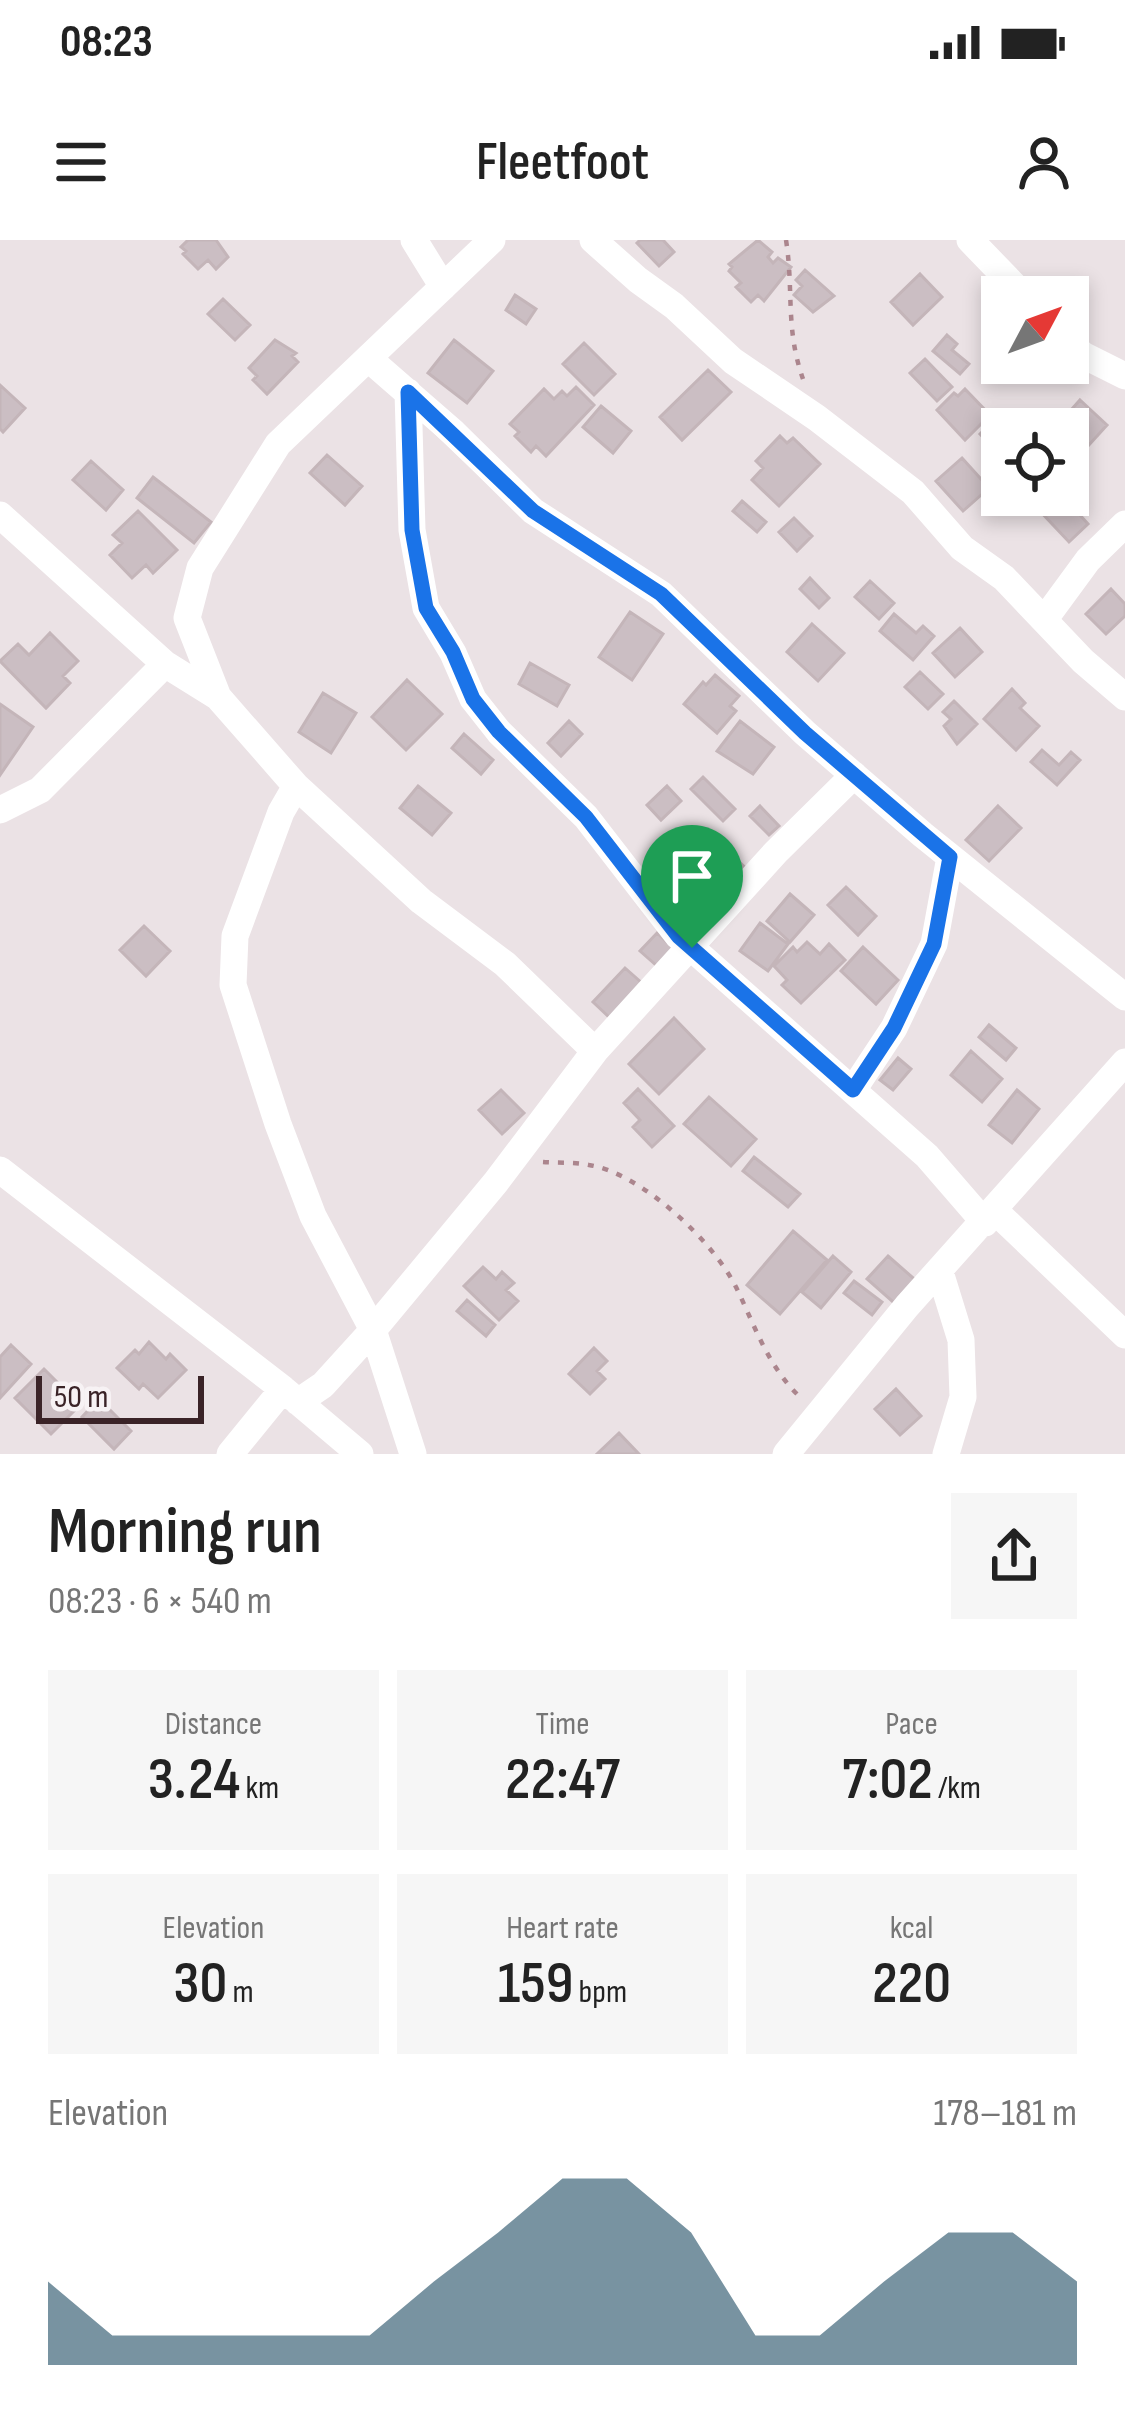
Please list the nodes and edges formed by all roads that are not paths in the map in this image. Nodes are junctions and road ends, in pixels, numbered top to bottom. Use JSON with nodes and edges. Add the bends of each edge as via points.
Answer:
{"nodes":[{"id":1,"x":414,"y":240,"type":"edge"},
{"id":2,"x":492,"y":240,"type":"edge"},
{"id":3,"x":593,"y":240,"type":"edge"},
{"id":4,"x":970,"y":240,"type":"edge"},
{"id":5,"x":1005,"y":276,"type":"edge"},
{"id":6,"x":443,"y":287,"type":"junction"},
{"id":7,"x":369,"y":359,"type":"junction"},
{"id":8,"x":1089,"y":359,"type":"edge"},
{"id":9,"x":1125,"y":376,"type":"edge"},
{"id":10,"x":408,"y":392,"type":"junction"},
{"id":11,"x":0,"y":515,"type":"edge"},
{"id":12,"x":1125,"y":524,"type":"edge"},
{"id":13,"x":1044,"y":620,"type":"junction"},
{"id":14,"x":165,"y":664,"type":"junction"},
{"id":15,"x":218,"y":697,"type":"junction"},
{"id":16,"x":1125,"y":697,"type":"edge"},
{"id":17,"x":854,"y":775,"type":"junction"},
{"id":18,"x":296,"y":786,"type":"junction"},
{"id":19,"x":0,"y":810,"type":"edge"},
{"id":20,"x":950,"y":857,"type":"junction"},
{"id":21,"x":692,"y":948,"type":"junction"},
{"id":22,"x":1125,"y":997,"type":"edge"},
{"id":23,"x":595,"y":1051,"type":"junction"},
{"id":24,"x":1125,"y":1062,"type":"edge"},
{"id":25,"x":853,"y":1090,"type":"junction"},
{"id":26,"x":0,"y":1170,"type":"edge"},
{"id":27,"x":990,"y":1217,"type":"junction"},
{"id":28,"x":940,"y":1272,"type":"junction"},
{"id":29,"x":373,"y":1330,"type":"junction"},
{"id":30,"x":1125,"y":1335,"type":"edge"},
{"id":31,"x":291,"y":1395,"type":"junction"},
{"id":32,"x":230,"y":1454,"type":"edge"},
{"id":33,"x":360,"y":1454,"type":"edge"},
{"id":34,"x":413,"y":1454,"type":"edge"},
{"id":35,"x":786,"y":1454,"type":"edge"},
{"id":36,"x":946,"y":1454,"type":"edge"}],
"edges":[{"from":1,"to":6,"type":"street"},
{"from":2,"to":6,"type":"street"},
{"from":3,"to":13,"type":"street","via":[[733,361],[913,492]]},
{"from":4,"to":5,"type":"street"},
{"from":6,"to":7,"type":"street"},
{"from":7,"to":10,"type":"street"},
{"from":7,"to":15,"type":"street","via":[[278,444],[200,568],[187,618]]},
{"from":8,"to":9,"type":"street"},
{"from":10,"to":17,"type":"street","via":[[533,511],[661,594]]},
{"from":10,"to":21,"type":"street","via":[[412,530],[426,608],[473,699],[586,817]]},
{"from":11,"to":14,"type":"street"},
{"from":12,"to":13,"type":"street"},
{"from":13,"to":16,"type":"street"},
{"from":14,"to":15,"type":"street"},
{"from":14,"to":19,"type":"street","via":[[40,790]]},
{"from":15,"to":18,"type":"street"},
{"from":17,"to":20,"type":"street"},
{"from":17,"to":21,"type":"street"},
{"from":18,"to":23,"type":"street"},
{"from":18,"to":29,"type":"street","via":[[236,936],[233,985],[313,1216]]},
{"from":20,"to":22,"type":"street"},
{"from":20,"to":25,"type":"street","via":[[934,944]]},
{"from":21,"to":23,"type":"street"},
{"from":21,"to":25,"type":"street"},
{"from":23,"to":29,"type":"street"},
{"from":24,"to":27,"type":"street"},
{"from":25,"to":27,"type":"street"},
{"from":26,"to":31,"type":"street"},
{"from":27,"to":28,"type":"street"},
{"from":27,"to":30,"type":"street"},
{"from":28,"to":35,"type":"street"},
{"from":28,"to":36,"type":"street","via":[[961,1340],[963,1396]]},
{"from":29,"to":31,"type":"street","via":[[323,1385]]},
{"from":29,"to":34,"type":"street"},
{"from":31,"to":32,"type":"street"},
{"from":31,"to":33,"type":"street"}]}
